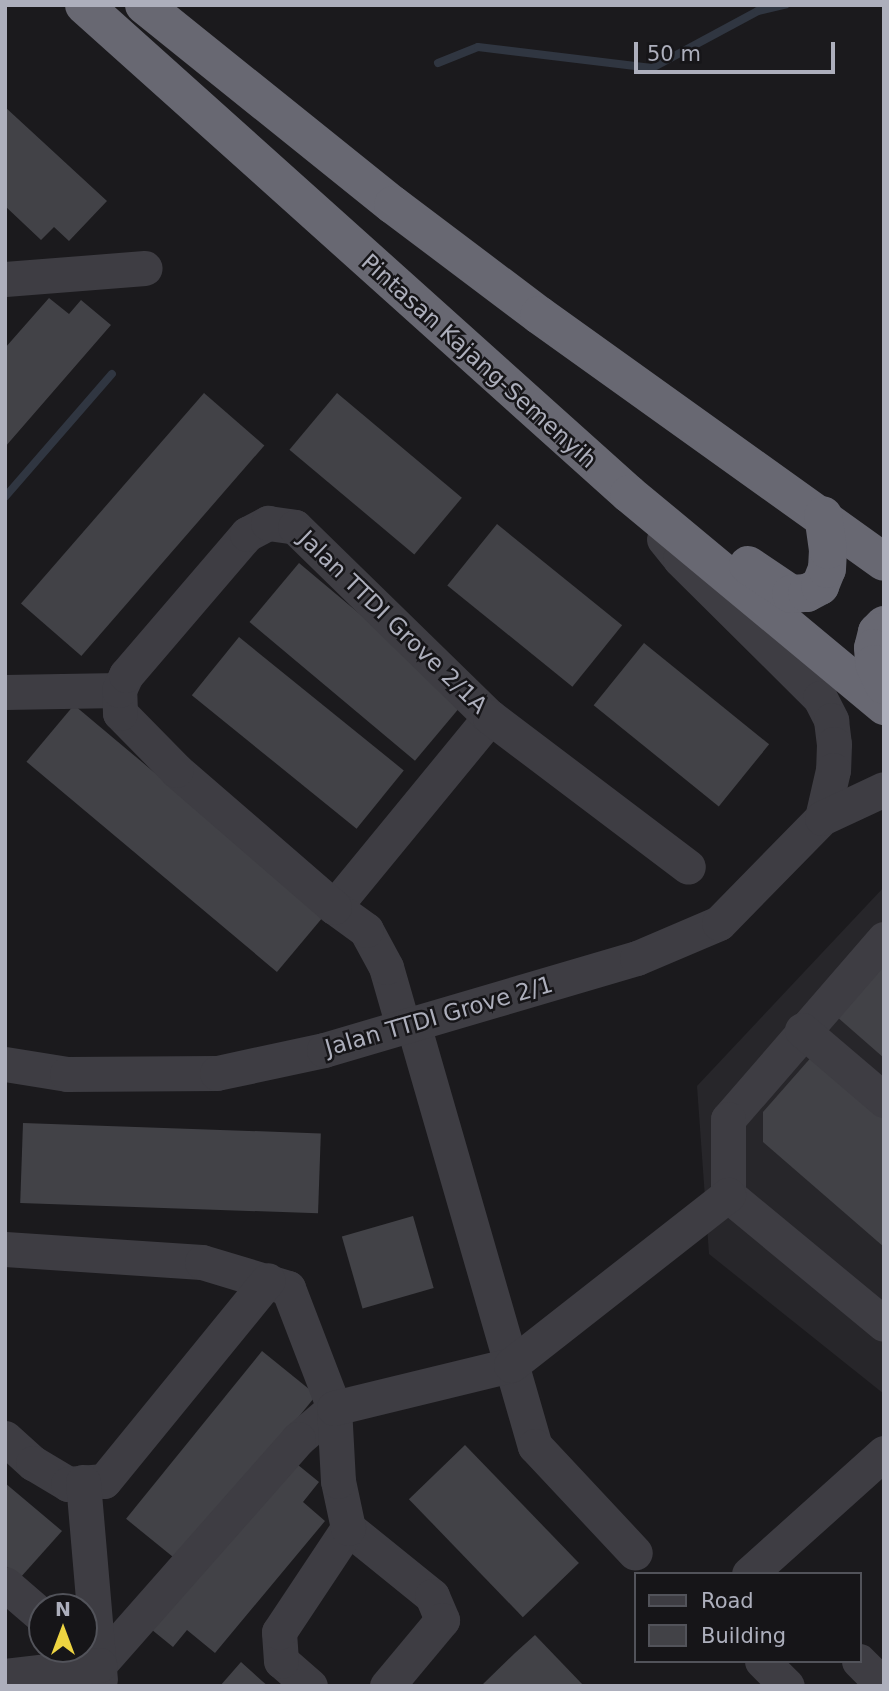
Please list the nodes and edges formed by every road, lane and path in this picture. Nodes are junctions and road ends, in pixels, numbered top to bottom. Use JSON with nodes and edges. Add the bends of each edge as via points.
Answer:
{"nodes":[{"id":1,"x":84,"y":5,"type":"edge"},
{"id":2,"x":144,"y":5,"type":"edge"},
{"id":3,"x":145,"y":268,"type":"dead end"},
{"id":4,"x":5,"y":279,"type":"edge"},
{"id":5,"x":494,"y":375,"type":"junction"},
{"id":6,"x":629,"y":494,"type":"junction"},
{"id":7,"x":823,"y":515,"type":"junction"},
{"id":8,"x":879,"y":553,"type":"edge"},
{"id":9,"x":884,"y":625,"type":"edge"},
{"id":10,"x":884,"y":685,"type":"edge"},
{"id":11,"x":119,"y":690,"type":"junction"},
{"id":12,"x":5,"y":692,"type":"edge"},
{"id":13,"x":884,"y":706,"type":"edge"},
{"id":14,"x":490,"y":717,"type":"junction"},
{"id":15,"x":884,"y":789,"type":"edge"},
{"id":16,"x":822,"y":818,"type":"junction"},
{"id":17,"x":688,"y":867,"type":"dead end"},
{"id":18,"x":334,"y":907,"type":"junction"},
{"id":19,"x":884,"y":939,"type":"edge"},
{"id":20,"x":408,"y":1025,"type":"junction"},
{"id":21,"x":802,"y":1030,"type":"junction"},
{"id":22,"x":5,"y":1064,"type":"edge"},
{"id":23,"x":884,"y":1100,"type":"edge"},
{"id":24,"x":728,"y":1195,"type":"junction"},
{"id":25,"x":5,"y":1249,"type":"edge"},
{"id":26,"x":268,"y":1280,"type":"junction"},
{"id":27,"x":884,"y":1324,"type":"edge"},
{"id":28,"x":510,"y":1365,"type":"junction"},
{"id":29,"x":334,"y":1408,"type":"junction"},
{"id":30,"x":5,"y":1438,"type":"edge"},
{"id":31,"x":882,"y":1454,"type":"edge"},
{"id":32,"x":83,"y":1482,"type":"junction"},
{"id":33,"x":348,"y":1528,"type":"junction"},
{"id":34,"x":635,"y":1553,"type":"dead end"},
{"id":35,"x":761,"y":1570,"type":"edge"},
{"id":36,"x":5,"y":1584,"type":"edge"},
{"id":37,"x":28,"y":1604,"type":"edge"},
{"id":38,"x":861,"y":1663,"type":"edge"},
{"id":39,"x":97,"y":1674,"type":"edge"},
{"id":40,"x":5,"y":1676,"type":"edge"},
{"id":41,"x":310,"y":1686,"type":"edge"},
{"id":42,"x":387,"y":1686,"type":"edge"},
{"id":43,"x":884,"y":1686,"type":"edge"}],
"edges":[{"from":1,"to":5,"type":"highway","name":"Pintasan Kajang-Semenyih"},
{"from":2,"to":7,"type":"highway","via":[[393,205]]},
{"from":3,"to":4,"type":"street"},
{"from":5,"to":6,"type":"highway","name":"Pintasan Kajang-Semenyih"},
{"from":5,"to":7,"type":"highway","via":[[591,436],[763,577],[791,594],[820,586],[827,569]]},
{"from":6,"to":13,"type":"highway","name":"Pintasan Kajang-Semenyih"},
{"from":6,"to":16,"type":"street","via":[[680,559],[820,698],[831,720],[834,744]]},
{"from":7,"to":8,"type":"highway"},
{"from":9,"to":10,"type":"highway","via":[[873,648]]},
{"from":11,"to":12,"type":"street"},
{"from":11,"to":14,"type":"street","name":"Jalan TTDI Grove 2/1A","via":[[126,675],[247,534],[268,523],[295,527]]},
{"from":11,"to":18,"type":"street","via":[[120,713],[176,770]]},
{"from":14,"to":17,"type":"street","name":"Jalan TTDI Grove 2/1A"},
{"from":14,"to":18,"type":"street"},
{"from":15,"to":16,"type":"street","name":"Jalan TTDI Grove 2/1"},
{"from":16,"to":20,"type":"street","name":"Jalan TTDI Grove 2/1","via":[[719,923],[637,958]]},
{"from":18,"to":20,"type":"street","via":[[366,930]]},
{"from":19,"to":21,"type":"street"},
{"from":20,"to":22,"type":"street","name":"Jalan TTDI Grove 2/1","via":[[324,1050],[217,1073],[67,1074]]},
{"from":20,"to":28,"type":"street"},
{"from":21,"to":23,"type":"street"},
{"from":21,"to":24,"type":"street","via":[[728,1119]]},
{"from":24,"to":27,"type":"street"},
{"from":24,"to":28,"type":"street"},
{"from":25,"to":26,"type":"street","via":[[202,1262]]},
{"from":26,"to":29,"type":"street","via":[[288,1287]]},
{"from":26,"to":32,"type":"street","via":[[104,1481]]},
{"from":28,"to":29,"type":"street"},
{"from":28,"to":34,"type":"street","via":[[535,1446]]},
{"from":29,"to":33,"type":"street","via":[[338,1480]]},
{"from":29,"to":39,"type":"street","via":[[298,1439]]},
{"from":30,"to":32,"type":"street","via":[[33,1463],[68,1484]]},
{"from":31,"to":35,"type":"street"},
{"from":32,"to":39,"type":"street"},
{"from":33,"to":41,"type":"street","via":[[279,1632],[281,1661]]},
{"from":33,"to":42,"type":"street","via":[[432,1596],[442,1620]]},
{"from":36,"to":37,"type":"street"},
{"from":38,"to":43,"type":"street"},
{"from":39,"to":40,"type":"street"}]}
